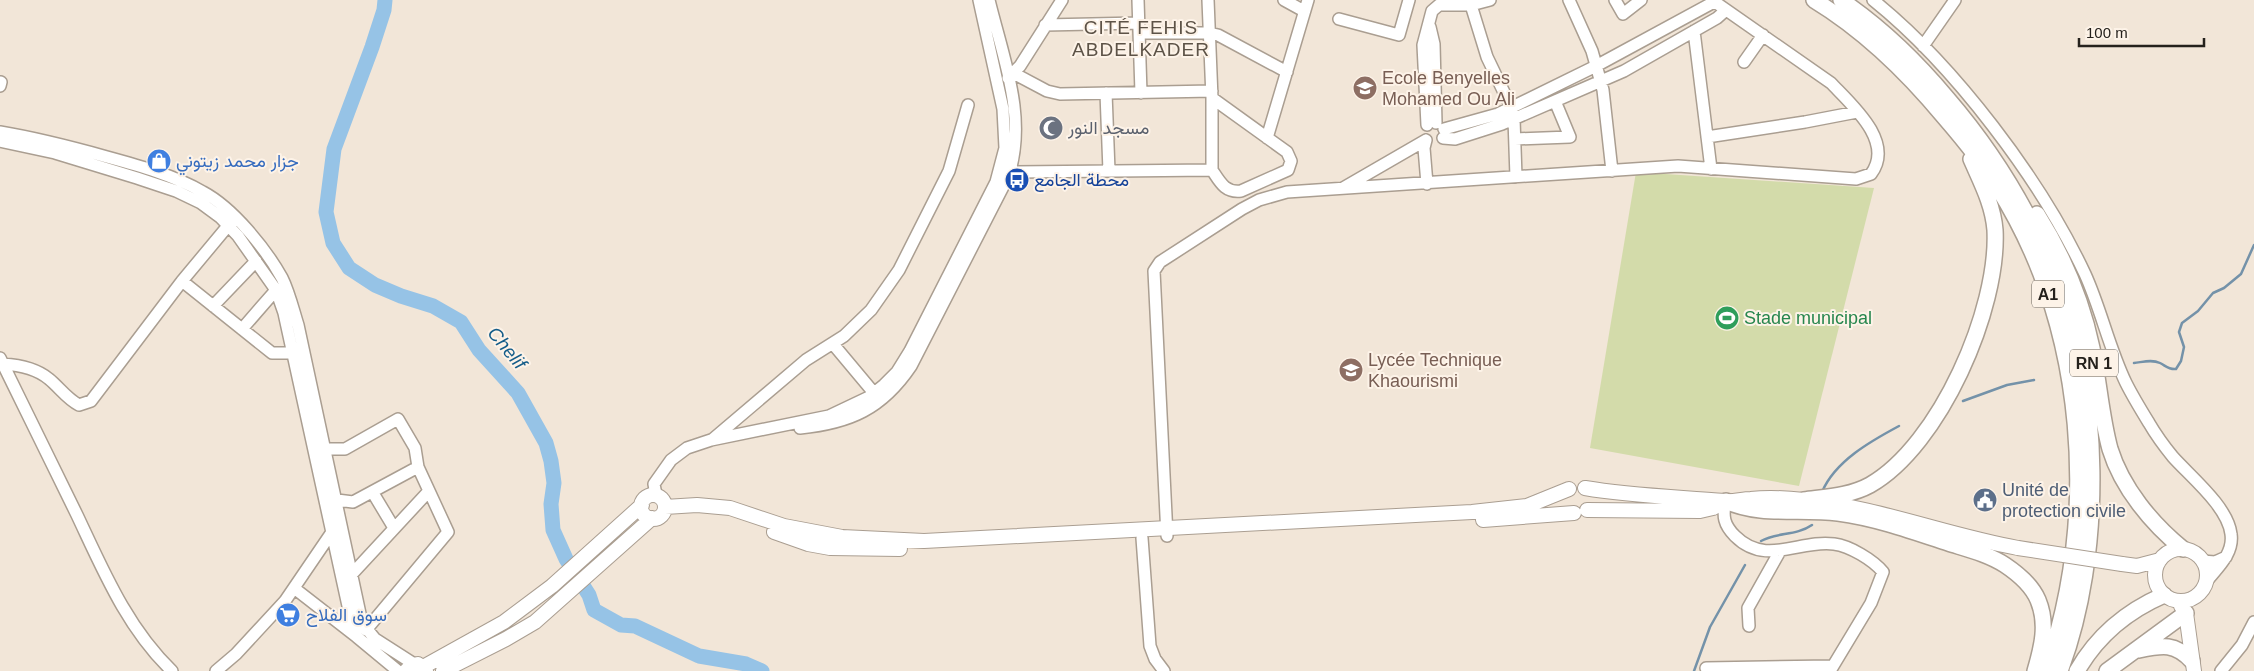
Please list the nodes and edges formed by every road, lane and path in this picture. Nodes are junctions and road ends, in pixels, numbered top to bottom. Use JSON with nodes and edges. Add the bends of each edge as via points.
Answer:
{"nodes":[{"id":1,"x":979,"y":0,"type":"edge"},
{"id":2,"x":989,"y":0,"type":"edge"},
{"id":3,"x":1062,"y":0,"type":"edge"},
{"id":4,"x":1138,"y":0,"type":"edge"},
{"id":5,"x":1208,"y":0,"type":"edge"},
{"id":6,"x":1284,"y":0,"type":"edge"},
{"id":7,"x":1409,"y":0,"type":"edge"},
{"id":8,"x":1490,"y":0,"type":"edge"},
{"id":9,"x":1569,"y":0,"type":"edge"},
{"id":10,"x":1615,"y":0,"type":"edge"},
{"id":11,"x":1642,"y":0,"type":"edge"},
{"id":12,"x":1814,"y":0,"type":"edge"},
{"id":13,"x":1841,"y":0,"type":"edge"},
{"id":14,"x":1874,"y":0,"type":"edge"},
{"id":15,"x":1955,"y":0,"type":"edge"},
{"id":16,"x":1713,"y":1,"type":"edge"},
{"id":17,"x":1471,"y":5,"type":"junction"},
{"id":18,"x":1306,"y":6,"type":"edge"},
{"id":19,"x":1726,"y":10,"type":"junction"},
{"id":20,"x":1339,"y":19,"type":"dead end"},
{"id":21,"x":1045,"y":25,"type":"junction"},
{"id":22,"x":1139,"y":28,"type":"junction"},
{"id":23,"x":1694,"y":31,"type":"junction"},
{"id":24,"x":1209,"y":33,"type":"junction"},
{"id":25,"x":1762,"y":36,"type":"junction"},
{"id":26,"x":1923,"y":46,"type":"junction"},
{"id":27,"x":1744,"y":62,"type":"dead end"},
{"id":28,"x":1596,"y":66,"type":"junction"},
{"id":29,"x":1287,"y":72,"type":"junction"},
{"id":30,"x":1011,"y":76,"type":"junction"},
{"id":31,"x":1600,"y":81,"type":"junction"},
{"id":32,"x":997,"y":83,"type":"junction"},
{"id":33,"x":1106,"y":93,"type":"junction"},
{"id":34,"x":1141,"y":93,"type":"junction"},
{"id":35,"x":1212,"y":94,"type":"junction"},
{"id":36,"x":1555,"y":101,"type":"junction"},
{"id":37,"x":968,"y":105,"type":"dead end"},
{"id":38,"x":1857,"y":112,"type":"junction"},
{"id":39,"x":1512,"y":113,"type":"junction"},
{"id":40,"x":1437,"y":129,"type":"junction"},
{"id":41,"x":0,"y":132,"type":"edge"},
{"id":42,"x":1960,"y":136,"type":"junction"},
{"id":43,"x":1707,"y":137,"type":"junction"},
{"id":44,"x":1267,"y":138,"type":"junction"},
{"id":45,"x":1514,"y":139,"type":"junction"},
{"id":46,"x":1426,"y":140,"type":"junction"},
{"id":47,"x":0,"y":141,"type":"edge"},
{"id":48,"x":1710,"y":169,"type":"junction"},
{"id":49,"x":1212,"y":170,"type":"junction"},
{"id":50,"x":1109,"y":171,"type":"junction"},
{"id":51,"x":1612,"y":171,"type":"junction"},
{"id":52,"x":1004,"y":172,"type":"junction"},
{"id":53,"x":2003,"y":175,"type":"junction"},
{"id":54,"x":1516,"y":177,"type":"junction"},
{"id":55,"x":1427,"y":184,"type":"junction"},
{"id":56,"x":1340,"y":190,"type":"junction"},
{"id":57,"x":231,"y":221,"type":"junction"},
{"id":58,"x":256,"y":260,"type":"junction"},
{"id":59,"x":182,"y":281,"type":"junction"},
{"id":60,"x":276,"y":290,"type":"junction"},
{"id":61,"x":213,"y":306,"type":"junction"},
{"id":62,"x":242,"y":329,"type":"junction"},
{"id":63,"x":833,"y":344,"type":"junction"},
{"id":64,"x":292,"y":353,"type":"junction"},
{"id":65,"x":2,"y":361,"type":"edge"},
{"id":66,"x":874,"y":393,"type":"junction"},
{"id":67,"x":711,"y":440,"type":"junction"},
{"id":68,"x":326,"y":450,"type":"junction"},
{"id":69,"x":418,"y":468,"type":"junction"},
{"id":70,"x":1585,"y":488,"type":"junction"},
{"id":71,"x":1569,"y":489,"type":"junction"},
{"id":72,"x":428,"y":492,"type":"junction"},
{"id":73,"x":373,"y":493,"type":"junction"},
{"id":74,"x":656,"y":495,"type":"junction"},
{"id":75,"x":337,"y":500,"type":"junction"},
{"id":76,"x":1804,"y":500,"type":"junction"},
{"id":77,"x":1726,"y":502,"type":"junction"},
{"id":78,"x":642,"y":504,"type":"junction"},
{"id":79,"x":665,"y":507,"type":"junction"},
{"id":80,"x":721,"y":509,"type":"junction"},
{"id":81,"x":1581,"y":512,"type":"junction"},
{"id":82,"x":652,"y":518,"type":"junction"},
{"id":83,"x":394,"y":528,"type":"junction"},
{"id":84,"x":332,"y":532,"type":"junction"},
{"id":85,"x":1167,"y":532,"type":"junction"},
{"id":86,"x":1142,"y":538,"type":"junction"},
{"id":87,"x":2183,"y":549,"type":"junction"},
{"id":88,"x":1780,"y":550,"type":"junction"},
{"id":89,"x":2227,"y":556,"type":"junction"},
{"id":90,"x":2160,"y":560,"type":"junction"},
{"id":91,"x":2202,"y":561,"type":"junction"},
{"id":92,"x":2136,"y":566,"type":"junction"},
{"id":93,"x":352,"y":574,"type":"junction"},
{"id":94,"x":2156,"y":581,"type":"junction"},
{"id":95,"x":2206,"y":583,"type":"junction"},
{"id":96,"x":294,"y":588,"type":"junction"},
{"id":97,"x":2171,"y":597,"type":"junction"},
{"id":98,"x":2192,"y":598,"type":"junction"},
{"id":99,"x":2186,"y":613,"type":"junction"},
{"id":100,"x":2254,"y":622,"type":"edge"},
{"id":101,"x":1749,"y":626,"type":"dead end"},
{"id":102,"x":362,"y":633,"type":"junction"},
{"id":103,"x":2133,"y":652,"type":"junction"},
{"id":104,"x":2193,"y":666,"type":"edge"},
{"id":105,"x":418,"y":668,"type":"edge"},
{"id":106,"x":1706,"y":668,"type":"dead end"},
{"id":107,"x":1831,"y":669,"type":"edge"},
{"id":108,"x":172,"y":671,"type":"edge"},
{"id":109,"x":216,"y":671,"type":"edge"},
{"id":110,"x":398,"y":671,"type":"edge"},
{"id":111,"x":443,"y":671,"type":"edge"},
{"id":112,"x":1164,"y":671,"type":"edge"},
{"id":113,"x":2035,"y":671,"type":"edge"},
{"id":114,"x":2046,"y":671,"type":"edge"},
{"id":115,"x":2060,"y":671,"type":"edge"},
{"id":116,"x":2077,"y":671,"type":"edge"},
{"id":117,"x":2107,"y":671,"type":"edge"},
{"id":118,"x":2221,"y":671,"type":"edge"}],
"edges":[{"from":1,"to":32,"type":"street"},
{"from":2,"to":30,"type":"street"},
{"from":3,"to":21,"type":"street"},
{"from":4,"to":22,"type":"street"},
{"from":5,"to":24,"type":"street"},
{"from":6,"to":18,"type":"street"},
{"from":7,"to":20,"type":"street","via":[[1399,35]]},
{"from":8,"to":17,"type":"street"},
{"from":9,"to":28,"type":"street"},
{"from":10,"to":11,"type":"street","via":[[1623,14]]},
{"from":12,"to":42,"type":"highway","number":"A1","via":[[1879,47]]},
{"from":13,"to":53,"type":"highway","number":"A1","via":[[1886,34],[1932,80],[1975,132]]},
{"from":14,"to":26,"type":"street"},
{"from":15,"to":26,"type":"street"},
{"from":16,"to":19,"type":"street"},
{"from":16,"to":28,"type":"street"},
{"from":17,"to":39,"type":"street","via":[[1486,56]]},
{"from":17,"to":40,"type":"street","via":[[1439,5],[1432,11],[1424,45]]},
{"from":18,"to":29,"type":"street"},
{"from":19,"to":23,"type":"street"},
{"from":19,"to":25,"type":"street"},
{"from":21,"to":22,"type":"street"},
{"from":21,"to":30,"type":"street"},
{"from":22,"to":24,"type":"street"},
{"from":22,"to":34,"type":"street"},
{"from":23,"to":31,"type":"street"},
{"from":23,"to":43,"type":"street"},
{"from":24,"to":29,"type":"street"},
{"from":24,"to":35,"type":"street"},
{"from":25,"to":27,"type":"street"},
{"from":25,"to":38,"type":"street","via":[[1831,83]]},
{"from":26,"to":89,"type":"street","via":[[2005,144],[2053,215],[2086,277],[2126,383],[2138,405],[2172,455],[2227,521],[2232,540]]},
{"from":28,"to":31,"type":"street"},
{"from":28,"to":39,"type":"street"},
{"from":29,"to":44,"type":"street"},
{"from":30,"to":32,"type":"street"},
{"from":30,"to":33,"type":"street","via":[[1054,94]]},
{"from":30,"to":52,"type":"street","via":[[1016,123],[1014,159]]},
{"from":31,"to":36,"type":"street"},
{"from":31,"to":51,"type":"street"},
{"from":32,"to":52,"type":"street","via":[[1003,109]]},
{"from":33,"to":34,"type":"street"},
{"from":33,"to":50,"type":"street"},
{"from":34,"to":35,"type":"street"},
{"from":35,"to":44,"type":"street"},
{"from":35,"to":49,"type":"street"},
{"from":36,"to":39,"type":"street"},
{"from":36,"to":45,"type":"street","via":[[1570,137]]},
{"from":37,"to":63,"type":"street","via":[[948,171],[898,270],[871,310]]},
{"from":38,"to":43,"type":"street"},
{"from":38,"to":48,"type":"street","via":[[1870,130],[1879,152],[1875,169],[1864,178]]},
{"from":39,"to":40,"type":"street"},
{"from":39,"to":45,"type":"street"},
{"from":40,"to":46,"type":"street","via":[[1424,132]]},
{"from":40,"to":46,"type":"street","via":[[1434,143]]},
{"from":41,"to":57,"type":"street","via":[[41,139],[148,168],[205,192]]},
{"from":42,"to":76,"type":"highway","via":[[1987,195],[1995,230],[1989,290],[1968,353],[1934,420],[1889,472],[1849,494]]},
{"from":42,"to":114,"type":"highway","number":"A1","via":[[2000,190],[2030,247],[2056,319],[2069,377],[2077,460],[2074,554],[2064,610]]},
{"from":43,"to":48,"type":"street"},
{"from":44,"to":49,"type":"street","via":[[1287,152],[1291,161],[1288,170],[1233,192],[1226,190]]},
{"from":45,"to":54,"type":"street"},
{"from":46,"to":55,"type":"street"},
{"from":46,"to":56,"type":"street"},
{"from":47,"to":57,"type":"street","via":[[55,153],[176,191]]},
{"from":48,"to":51,"type":"street","via":[[1678,166]]},
{"from":49,"to":50,"type":"street"},
{"from":50,"to":52,"type":"street"},
{"from":51,"to":54,"type":"street"},
{"from":52,"to":66,"type":"street","via":[[910,351],[897,372]]},
{"from":52,"to":67,"type":"street","via":[[994,207],[911,366],[887,395],[870,408],[836,424]]},
{"from":53,"to":87,"type":"highway","number":"RN 1","via":[[2034,209],[2065,266],[2092,347],[2102,415],[2120,472],[2143,508]]},
{"from":53,"to":115,"type":"highway","number":"A1","via":[[2055,273],[2077,347],[2088,414],[2089,543],[2078,615]]},
{"from":54,"to":55,"type":"street"},
{"from":55,"to":56,"type":"street"},
{"from":56,"to":85,"type":"street","via":[[1287,192],[1259,200],[1168,256],[1156,267]]},
{"from":57,"to":58,"type":"street"},
{"from":57,"to":59,"type":"street"},
{"from":57,"to":68,"type":"street","via":[[269,257],[282,279],[298,325]]},
{"from":58,"to":60,"type":"street"},
{"from":58,"to":61,"type":"street"},
{"from":59,"to":61,"type":"street"},
{"from":59,"to":65,"type":"street","via":[[98,394],[84,404],[72,402],[47,377]]},
{"from":60,"to":62,"type":"street"},
{"from":60,"to":64,"type":"street"},
{"from":61,"to":62,"type":"street"},
{"from":62,"to":64,"type":"street","via":[[272,353]]},
{"from":63,"to":66,"type":"street"},
{"from":63,"to":67,"type":"street","via":[[806,360]]},
{"from":64,"to":84,"type":"street"},
{"from":65,"to":108,"type":"street","via":[[101,568],[126,612]]},
{"from":66,"to":67,"type":"street","via":[[829,416]]},
{"from":67,"to":74,"type":"street","via":[[687,448],[671,460],[654,484]]},
{"from":68,"to":69,"type":"street","via":[[345,449],[398,419],[415,448]]},
{"from":68,"to":75,"type":"street"},
{"from":69,"to":72,"type":"street"},
{"from":69,"to":73,"type":"street"},
{"from":70,"to":71,"type":"main road"},
{"from":70,"to":77,"type":"main road","via":[[1647,497],[1707,498]]},
{"from":70,"to":81,"type":"main road","via":[[1592,499]]},
{"from":71,"to":81,"type":"main road","via":[[1564,497],[1565,505]]},
{"from":71,"to":85,"type":"main road","via":[[1539,502],[1509,509]]},
{"from":72,"to":83,"type":"street"},
{"from":72,"to":102,"type":"street","via":[[448,532]]},
{"from":73,"to":75,"type":"street","via":[[352,502]]},
{"from":73,"to":83,"type":"street"},
{"from":74,"to":78,"type":"main road","via":[[649,496]]},
{"from":74,"to":79,"type":"main road","via":[[663,500]]},
{"from":75,"to":93,"type":"street"},
{"from":76,"to":77,"type":"main road","via":[[1765,498]]},
{"from":76,"to":92,"type":"main road","bridge":true,"via":[[1865,510],[1985,542]]},
{"from":77,"to":81,"type":"main road","via":[[1700,511]]},
{"from":77,"to":88,"type":"street","via":[[1724,523],[1738,540],[1761,550]]},
{"from":77,"to":113,"type":"highway","via":[[1749,510],[1804,510],[1870,519],[1984,554],[2004,564],[2019,576],[2038,600],[2044,628]]},
{"from":78,"to":82,"type":"main road","via":[[645,515]]},
{"from":78,"to":105,"type":"main road","via":[[552,586],[504,622]]},
{"from":79,"to":80,"type":"main road","via":[[697,505]]},
{"from":79,"to":82,"type":"main road","via":[[662,514]]},
{"from":80,"to":85,"type":"main road","via":[[730,508],[810,532],[878,540]]},
{"from":80,"to":86,"type":"main road","via":[[729,516],[808,544],[852,550]]},
{"from":81,"to":85,"type":"main road","via":[[1517,519]]},
{"from":82,"to":111,"type":"main road","via":[[535,622]]},
{"from":83,"to":93,"type":"street"},
{"from":84,"to":96,"type":"street"},
{"from":84,"to":102,"type":"street","via":[[350,615]]},
{"from":85,"to":86,"type":"main road"},
{"from":86,"to":112,"type":"street","via":[[1150,646]]},
{"from":87,"to":90,"type":"main road","via":[[2170,552]]},
{"from":87,"to":91,"type":"main road"},
{"from":88,"to":101,"type":"street","via":[[1748,608]]},
{"from":88,"to":107,"type":"street","via":[[1834,544],[1872,560],[1883,572],[1871,603]]},
{"from":89,"to":91,"type":"street","via":[[2215,562]]},
{"from":89,"to":95,"type":"street"},
{"from":90,"to":92,"type":"main road"},
{"from":90,"to":94,"type":"main road"},
{"from":91,"to":95,"type":"main road","via":[[2206,568]]},
{"from":92,"to":94,"type":"main road"},
{"from":93,"to":102,"type":"street"},
{"from":94,"to":97,"type":"main road"},
{"from":95,"to":98,"type":"main road"},
{"from":96,"to":102,"type":"street"},
{"from":96,"to":109,"type":"street","via":[[253,636]]},
{"from":97,"to":98,"type":"main road"},
{"from":97,"to":99,"type":"main road"},
{"from":97,"to":116,"type":"highway","via":[[2141,606],[2111,627],[2087,653]]},
{"from":98,"to":99,"type":"main road"},
{"from":99,"to":103,"type":"highway"},
{"from":99,"to":104,"type":"main road"},
{"from":100,"to":118,"type":"street","via":[[2242,645]]},
{"from":102,"to":105,"type":"street"},
{"from":102,"to":110,"type":"street"},
{"from":103,"to":104,"type":"highway","via":[[2169,647],[2182,651]]},
{"from":103,"to":117,"type":"highway"},
{"from":106,"to":107,"type":"street"}]}
